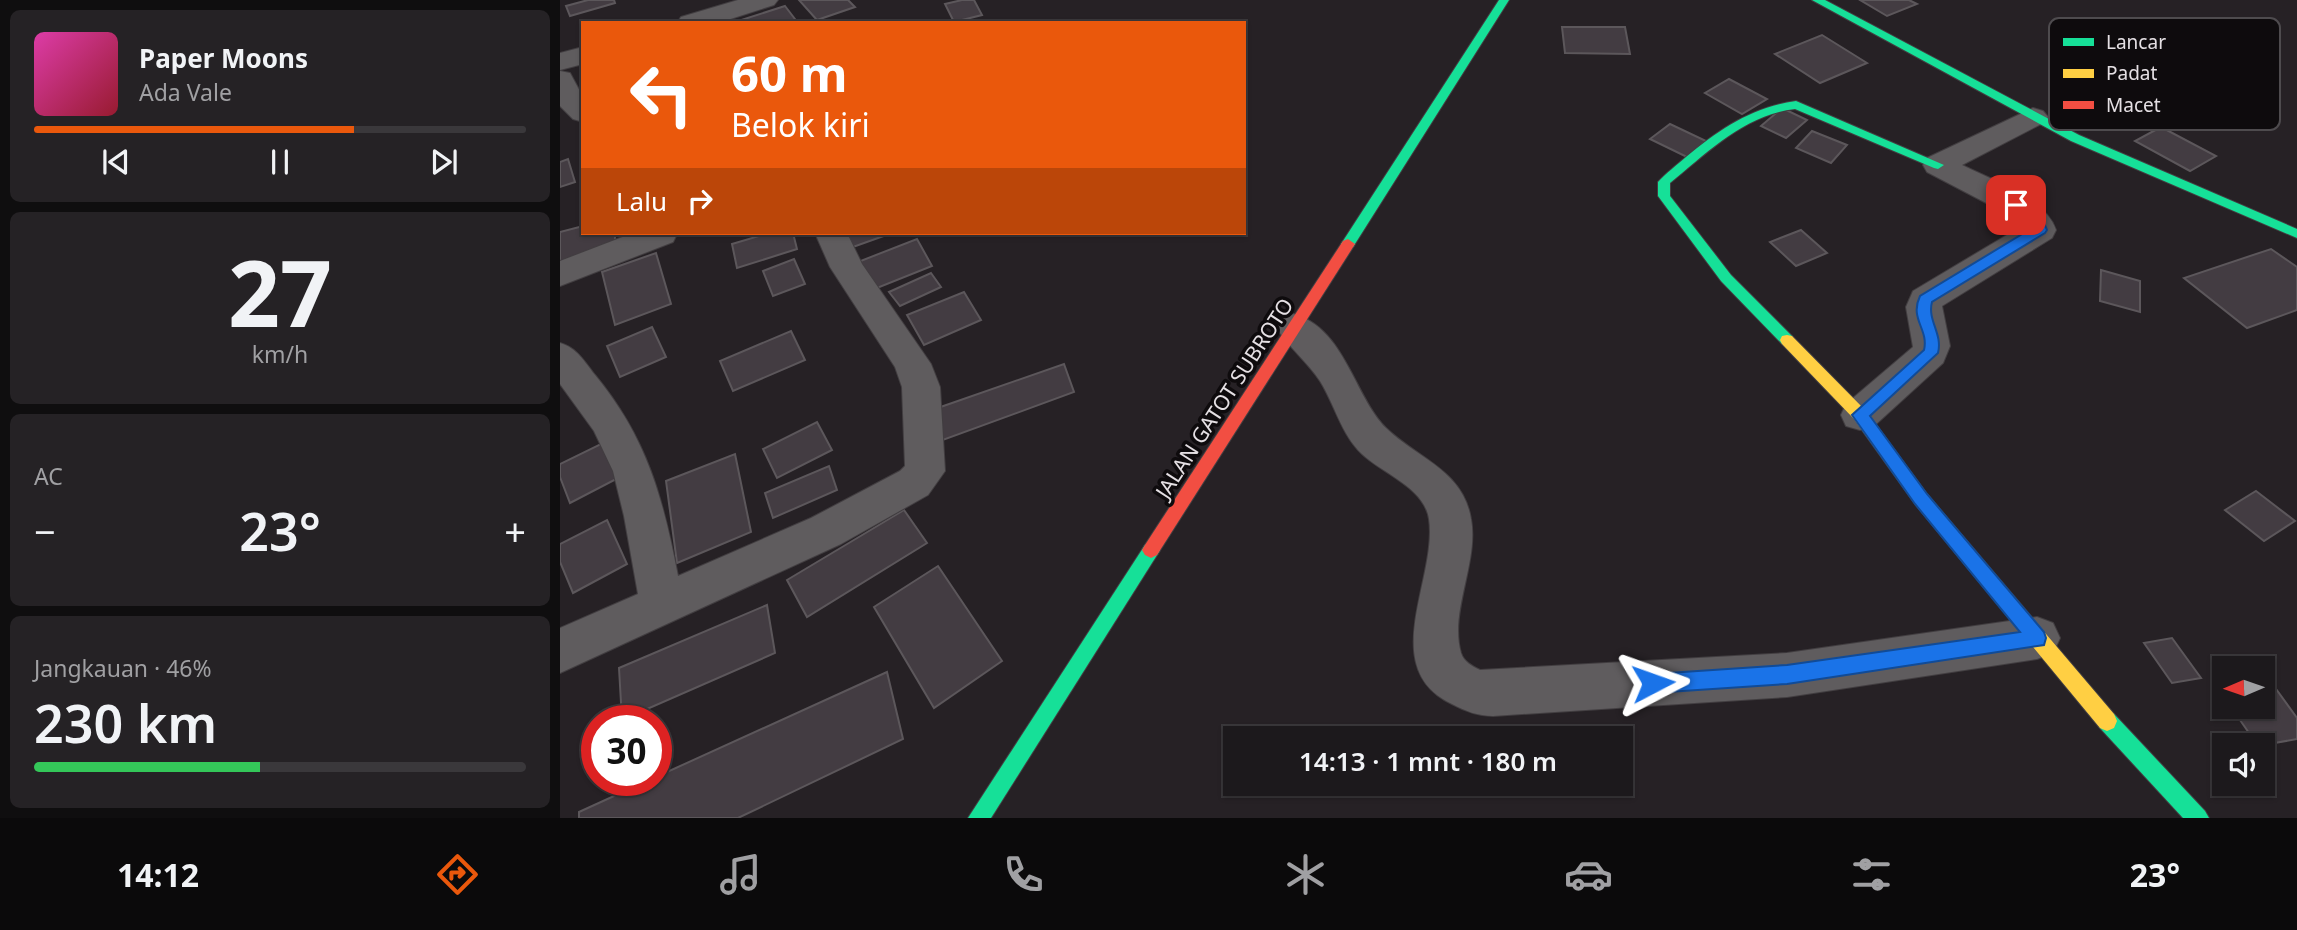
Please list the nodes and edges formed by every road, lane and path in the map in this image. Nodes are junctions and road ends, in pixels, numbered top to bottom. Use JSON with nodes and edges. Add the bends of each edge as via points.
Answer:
{"nodes":[{"id":1,"x":765,"y":0,"type":"edge"},
{"id":2,"x":1504,"y":0,"type":"edge"},
{"id":3,"x":1817,"y":0,"type":"edge"},
{"id":4,"x":697,"y":21,"type":"edge"},
{"id":5,"x":581,"y":56,"type":"edge"},
{"id":6,"x":560,"y":62,"type":"edge"},
{"id":7,"x":560,"y":79,"type":"edge"},
{"id":8,"x":581,"y":111,"type":"edge"},
{"id":9,"x":2033,"y":117,"type":"junction"},
{"id":10,"x":2049,"y":124,"type":"edge"},
{"id":11,"x":2061,"y":130,"type":"edge"},
{"id":12,"x":1938,"y":165,"type":"junction"},
{"id":13,"x":2297,"y":234,"type":"edge"},
{"id":14,"x":658,"y":235,"type":"edge"},
{"id":15,"x":832,"y":235,"type":"edge"},
{"id":16,"x":560,"y":274,"type":"edge"},
{"id":17,"x":1294,"y":327,"type":"junction"},
{"id":18,"x":560,"y":357,"type":"edge"},
{"id":19,"x":1860,"y":415,"type":"junction"},
{"id":20,"x":662,"y":606,"type":"junction"},
{"id":21,"x":2037,"y":638,"type":"junction"},
{"id":22,"x":560,"y":650,"type":"edge"},
{"id":23,"x":979,"y":818,"type":"edge"},
{"id":24,"x":2198,"y":818,"type":"edge"}],
"edges":[{"from":1,"to":4,"type":"street"},
{"from":2,"to":17,"type":"street","name":"JALAN GATOT SUBROTO"},
{"from":3,"to":9,"type":"street"},
{"from":5,"to":6,"type":"street"},
{"from":7,"to":8,"type":"street","via":[[568,98]]},
{"from":9,"to":10,"type":"street"},
{"from":9,"to":12,"type":"street"},
{"from":11,"to":13,"type":"street"},
{"from":12,"to":19,"type":"street","via":[[2026,211],[2040,230],[1925,300],[1922,311],[1933,342],[1930,353]]},
{"from":12,"to":19,"type":"street","via":[[1796,105],[1780,104],[1762,110],[1664,182],[1664,196],[1726,278]]},
{"from":14,"to":16,"type":"street"},
{"from":15,"to":20,"type":"street","via":[[912,364],[921,387],[925,471],[914,483],[826,531]]},
{"from":17,"to":21,"type":"street","via":[[1333,370],[1370,438],[1443,497],[1453,531],[1437,649],[1441,668],[1459,685],[1479,692],[1520,692],[1787,674]]},
{"from":17,"to":23,"type":"street","name":"JALAN GATOT SUBROTO"},
{"from":18,"to":20,"type":"street","via":[[614,429],[627,455]]},
{"from":19,"to":21,"type":"street","via":[[1921,499]]},
{"from":20,"to":22,"type":"street"},
{"from":21,"to":24,"type":"street","via":[[2140,759]]}]}
